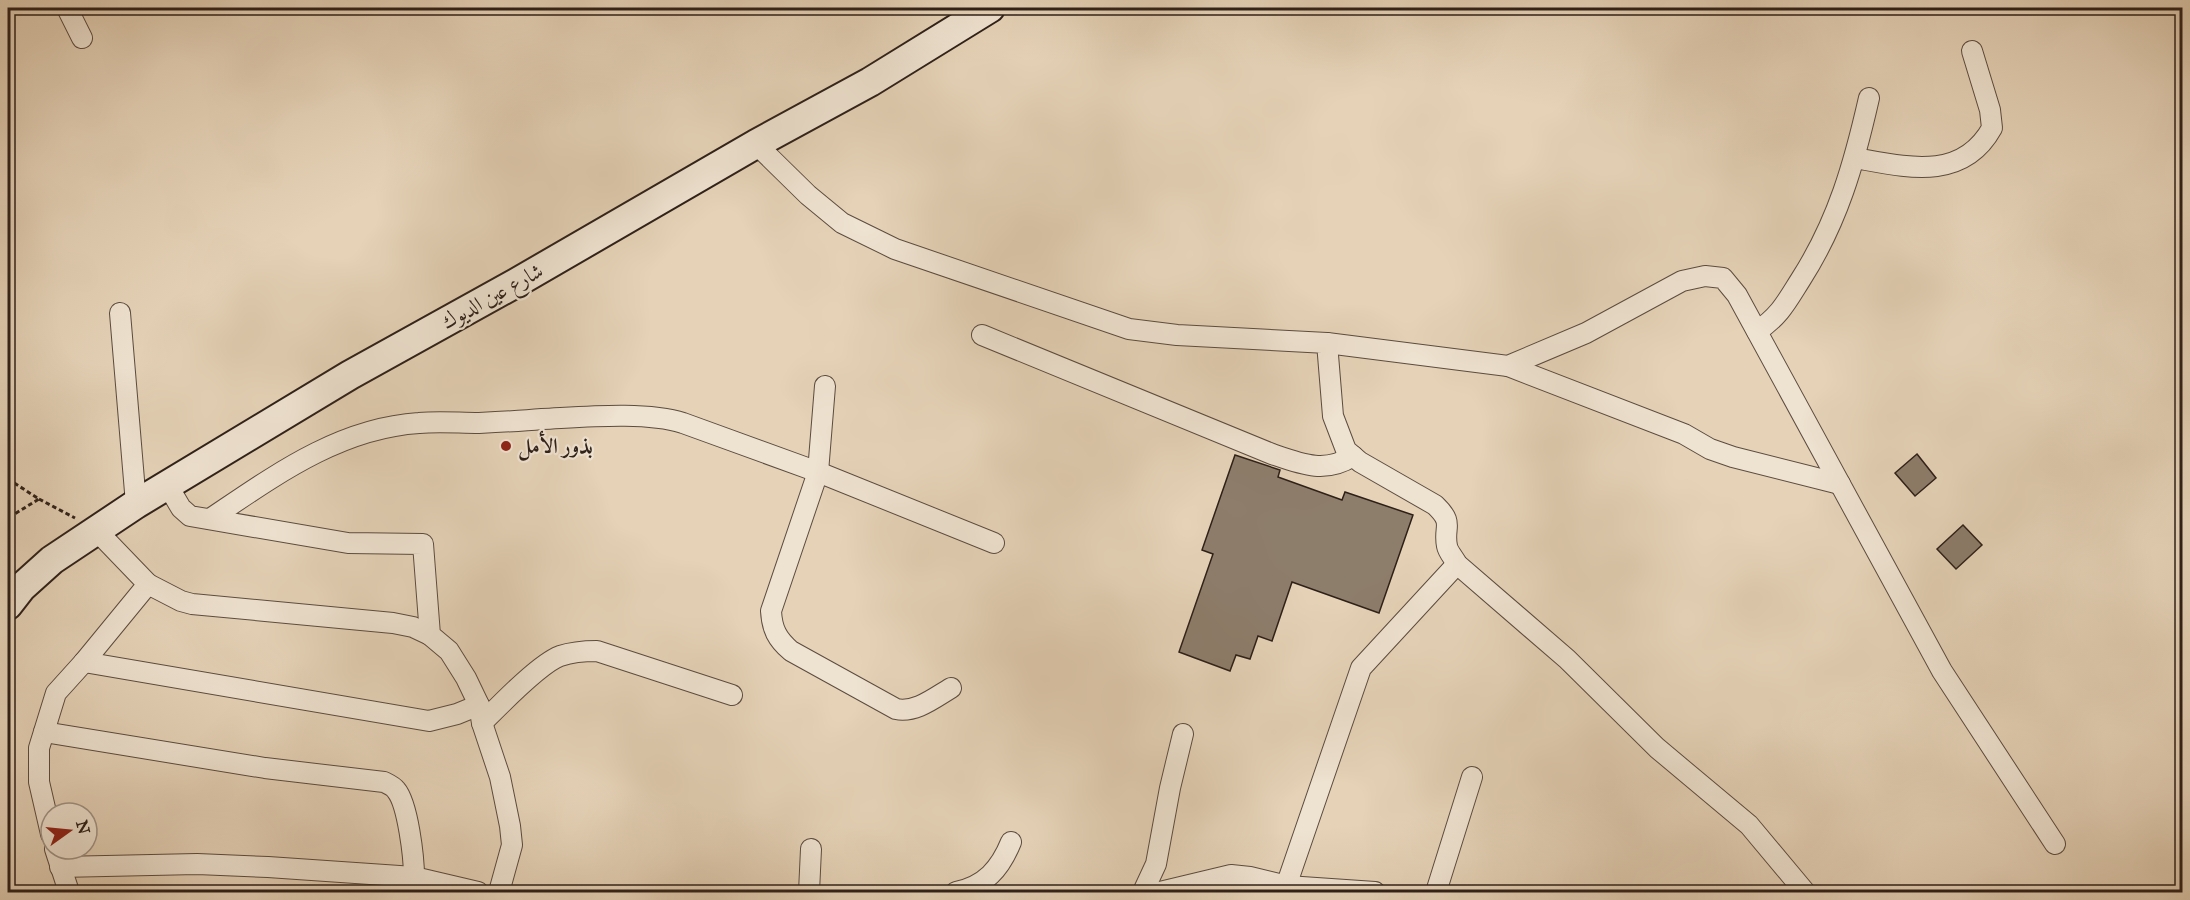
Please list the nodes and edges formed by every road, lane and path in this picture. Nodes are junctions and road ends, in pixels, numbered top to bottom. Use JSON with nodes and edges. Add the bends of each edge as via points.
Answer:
{"nodes":[{"id":1,"x":67,"y":8,"type":"edge"},
{"id":2,"x":990,"y":8,"type":"edge"},
{"id":3,"x":82,"y":38,"type":"dead end"},
{"id":4,"x":1972,"y":51,"type":"dead end"},
{"id":5,"x":1869,"y":98,"type":"dead end"},
{"id":6,"x":756,"y":144,"type":"junction"},
{"id":7,"x":1855,"y":158,"type":"junction"},
{"id":8,"x":120,"y":313,"type":"dead end"},
{"id":9,"x":1757,"y":331,"type":"junction"},
{"id":10,"x":982,"y":335,"type":"dead end"},
{"id":11,"x":1327,"y":343,"type":"junction"},
{"id":12,"x":1508,"y":366,"type":"junction"},
{"id":13,"x":825,"y":386,"type":"dead end"},
{"id":14,"x":1353,"y":456,"type":"junction"},
{"id":15,"x":818,"y":472,"type":"junction"},
{"id":16,"x":8,"y":479,"type":"edge"},
{"id":17,"x":1840,"y":484,"type":"junction"},
{"id":18,"x":168,"y":486,"type":"junction"},
{"id":19,"x":39,"y":499,"type":"junction"},
{"id":20,"x":136,"y":504,"type":"junction"},
{"id":21,"x":8,"y":518,"type":"edge"},
{"id":22,"x":210,"y":519,"type":"junction"},
{"id":23,"x":96,"y":530,"type":"junction"},
{"id":24,"x":994,"y":543,"type":"dead end"},
{"id":25,"x":1456,"y":564,"type":"junction"},
{"id":26,"x":148,"y":584,"type":"junction"},
{"id":27,"x":8,"y":605,"type":"edge"},
{"id":28,"x":430,"y":634,"type":"junction"},
{"id":29,"x":84,"y":662,"type":"junction"},
{"id":30,"x":951,"y":688,"type":"dead end"},
{"id":31,"x":732,"y":695,"type":"dead end"},
{"id":32,"x":481,"y":714,"type":"junction"},
{"id":33,"x":44,"y":732,"type":"junction"},
{"id":34,"x":1183,"y":734,"type":"dead end"},
{"id":35,"x":1472,"y":777,"type":"dead end"},
{"id":36,"x":43,"y":801,"type":"edge"},
{"id":37,"x":1011,"y":842,"type":"dead end"},
{"id":38,"x":2055,"y":844,"type":"dead end"},
{"id":39,"x":811,"y":849,"type":"dead end"},
{"id":40,"x":99,"y":860,"type":"edge"},
{"id":41,"x":59,"y":861,"type":"edge"},
{"id":42,"x":414,"y":877,"type":"junction"},
{"id":43,"x":1286,"y":889,"type":"edge"},
{"id":44,"x":69,"y":892,"type":"edge"},
{"id":45,"x":478,"y":892,"type":"edge"},
{"id":46,"x":499,"y":892,"type":"edge"},
{"id":47,"x":809,"y":892,"type":"edge"},
{"id":48,"x":956,"y":892,"type":"edge"},
{"id":49,"x":1143,"y":892,"type":"edge"},
{"id":50,"x":1160,"y":892,"type":"edge"},
{"id":51,"x":1375,"y":892,"type":"edge"},
{"id":52,"x":1436,"y":892,"type":"edge"},
{"id":53,"x":1805,"y":892,"type":"edge"}],
"edges":[{"from":1,"to":3,"type":"street"},
{"from":2,"to":6,"type":"main road","name":"شارع عين الديوك","via":[[870,82]]},
{"from":4,"to":7,"type":"street","via":[[1992,128],[1978,148],[1966,158],[1931,167]]},
{"from":5,"to":7,"type":"street"},
{"from":6,"to":11,"type":"street","via":[[842,223],[895,249],[1129,329]]},
{"from":6,"to":18,"type":"main road","name":"شارع عين الديوك","via":[[350,375]]},
{"from":7,"to":9,"type":"street","via":[[1830,228],[1811,263],[1773,320]]},
{"from":8,"to":20,"type":"street"},
{"from":9,"to":12,"type":"street","via":[[1723,278],[1705,276],[1682,281],[1586,333]]},
{"from":9,"to":17,"type":"street"},
{"from":10,"to":14,"type":"street","via":[[1281,458],[1322,467],[1341,464]]},
{"from":11,"to":12,"type":"street"},
{"from":11,"to":14,"type":"street","via":[[1333,416],[1346,450]]},
{"from":12,"to":17,"type":"street","via":[[1684,435],[1710,449]]},
{"from":13,"to":15,"type":"street"},
{"from":14,"to":25,"type":"street","via":[[1445,515],[1447,546]]},
{"from":15,"to":22,"type":"street","via":[[667,418],[418,423],[368,432],[314,452]]},
{"from":15,"to":24,"type":"street"},
{"from":15,"to":30,"type":"street","via":[[771,611],[775,633],[792,651],[896,709],[915,708]]},
{"from":16,"to":19,"type":"path"},
{"from":17,"to":38,"type":"street","via":[[1942,671]]},
{"from":18,"to":20,"type":"main road","name":"شارع عين الديوك"},
{"from":18,"to":22,"type":"street","via":[[180,508],[190,516]]},
{"from":19,"to":21,"type":"path"},
{"from":19,"to":23,"type":"path"},
{"from":20,"to":23,"type":"main road","name":"شارع عين الديوك"},
{"from":22,"to":28,"type":"street","via":[[348,543],[423,544]]},
{"from":23,"to":26,"type":"street"},
{"from":23,"to":27,"type":"main road","name":"شارع عين الديوك","via":[[52,560]]},
{"from":25,"to":43,"type":"street","via":[[1362,668]]},
{"from":25,"to":53,"type":"street","via":[[1567,659],[1657,748],[1749,825]]},
{"from":26,"to":28,"type":"street","via":[[192,604],[393,623]]},
{"from":26,"to":29,"type":"street"},
{"from":28,"to":32,"type":"street","via":[[449,651]]},
{"from":29,"to":32,"type":"street","via":[[429,721],[457,714]]},
{"from":29,"to":33,"type":"street","via":[[56,693]]},
{"from":31,"to":32,"type":"street","via":[[597,651],[576,652],[558,657]]},
{"from":32,"to":46,"type":"street","via":[[500,777],[512,845]]},
{"from":33,"to":36,"type":"street","via":[[39,748]]},
{"from":33,"to":42,"type":"street","via":[[265,768],[384,782],[401,798],[414,857]]},
{"from":34,"to":49,"type":"street","via":[[1156,864]]},
{"from":35,"to":52,"type":"street"},
{"from":37,"to":48,"type":"street","via":[[990,877]]},
{"from":39,"to":47,"type":"street"},
{"from":40,"to":42,"type":"street"},
{"from":41,"to":44,"type":"street"},
{"from":42,"to":45,"type":"street"},
{"from":43,"to":50,"type":"street","via":[[1231,875]]},
{"from":43,"to":51,"type":"street"}]}
